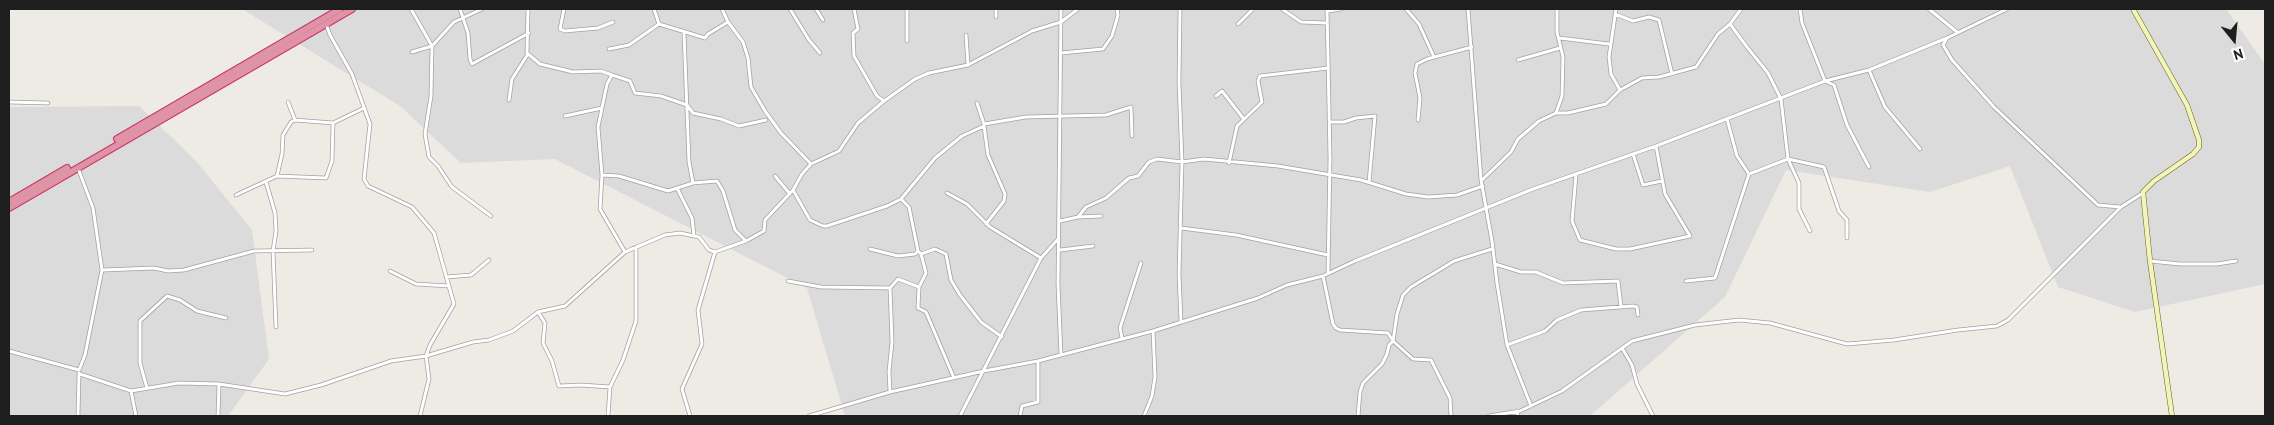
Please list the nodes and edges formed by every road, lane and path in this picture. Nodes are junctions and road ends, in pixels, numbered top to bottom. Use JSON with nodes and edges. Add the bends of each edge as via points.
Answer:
{"nodes":[{"id":1,"x":340,"y":9,"type":"edge"},
{"id":2,"x":352,"y":9,"type":"edge"},
{"id":3,"x":411,"y":9,"type":"edge"},
{"id":4,"x":460,"y":9,"type":"edge"},
{"id":5,"x":482,"y":9,"type":"edge"},
{"id":6,"x":528,"y":9,"type":"edge"},
{"id":7,"x":564,"y":9,"type":"edge"},
{"id":8,"x":654,"y":9,"type":"edge"},
{"id":9,"x":722,"y":9,"type":"edge"},
{"id":10,"x":790,"y":9,"type":"edge"},
{"id":11,"x":816,"y":9,"type":"edge"},
{"id":12,"x":854,"y":9,"type":"edge"},
{"id":13,"x":907,"y":9,"type":"edge"},
{"id":14,"x":996,"y":9,"type":"edge"},
{"id":15,"x":1061,"y":9,"type":"edge"},
{"id":16,"x":1078,"y":9,"type":"edge"},
{"id":17,"x":1117,"y":9,"type":"edge"},
{"id":18,"x":1180,"y":9,"type":"edge"},
{"id":19,"x":1253,"y":9,"type":"edge"},
{"id":20,"x":1282,"y":9,"type":"edge"},
{"id":21,"x":1341,"y":9,"type":"edge"},
{"id":22,"x":1406,"y":9,"type":"edge"},
{"id":23,"x":1468,"y":9,"type":"edge"},
{"id":24,"x":1557,"y":9,"type":"edge"},
{"id":25,"x":1616,"y":9,"type":"edge"},
{"id":26,"x":1740,"y":9,"type":"edge"},
{"id":27,"x":1800,"y":9,"type":"edge"},
{"id":28,"x":1929,"y":9,"type":"edge"},
{"id":29,"x":2008,"y":9,"type":"edge"},
{"id":30,"x":2133,"y":9,"type":"edge"},
{"id":31,"x":1328,"y":10,"type":"edge"},
{"id":32,"x":1615,"y":14,"type":"junction"},
{"id":33,"x":996,"y":17,"type":"dead end"},
{"id":34,"x":463,"y":18,"type":"junction"},
{"id":35,"x":1622,"y":18,"type":"junction"},
{"id":36,"x":823,"y":20,"type":"dead end"},
{"id":37,"x":613,"y":22,"type":"dead end"},
{"id":38,"x":728,"y":22,"type":"junction"},
{"id":39,"x":1060,"y":22,"type":"junction"},
{"id":40,"x":1614,"y":22,"type":"junction"},
{"id":41,"x":1326,"y":23,"type":"junction"},
{"id":42,"x":326,"y":24,"type":"junction"},
{"id":43,"x":659,"y":24,"type":"junction"},
{"id":44,"x":1238,"y":24,"type":"dead end"},
{"id":45,"x":1730,"y":24,"type":"junction"},
{"id":46,"x":1957,"y":32,"type":"junction"},
{"id":47,"x":529,"y":33,"type":"junction"},
{"id":48,"x":684,"y":33,"type":"junction"},
{"id":49,"x":966,"y":35,"type":"dead end"},
{"id":50,"x":1559,"y":38,"type":"junction"},
{"id":51,"x":1947,"y":38,"type":"junction"},
{"id":52,"x":907,"y":41,"type":"dead end"},
{"id":53,"x":1609,"y":44,"type":"junction"},
{"id":54,"x":432,"y":46,"type":"junction"},
{"id":55,"x":1472,"y":47,"type":"junction"},
{"id":56,"x":609,"y":48,"type":"dead end"},
{"id":57,"x":1560,"y":48,"type":"junction"},
{"id":58,"x":412,"y":52,"type":"dead end"},
{"id":59,"x":1061,"y":52,"type":"junction"},
{"id":60,"x":820,"y":53,"type":"dead end"},
{"id":61,"x":528,"y":54,"type":"junction"},
{"id":62,"x":1434,"y":57,"type":"junction"},
{"id":63,"x":1518,"y":60,"type":"dead end"},
{"id":64,"x":968,"y":65,"type":"junction"},
{"id":65,"x":1328,"y":68,"type":"junction"},
{"id":66,"x":1870,"y":70,"type":"junction"},
{"id":67,"x":1672,"y":74,"type":"junction"},
{"id":68,"x":612,"y":75,"type":"junction"},
{"id":69,"x":1825,"y":81,"type":"junction"},
{"id":70,"x":1620,"y":90,"type":"junction"},
{"id":71,"x":1216,"y":96,"type":"dead end"},
{"id":72,"x":1781,"y":99,"type":"junction"},
{"id":73,"x":509,"y":100,"type":"dead end"},
{"id":74,"x":884,"y":101,"type":"junction"},
{"id":75,"x":9,"y":102,"type":"edge"},
{"id":76,"x":288,"y":102,"type":"dead end"},
{"id":77,"x":48,"y":103,"type":"dead end"},
{"id":78,"x":977,"y":103,"type":"dead end"},
{"id":79,"x":687,"y":105,"type":"junction"},
{"id":80,"x":364,"y":108,"type":"junction"},
{"id":81,"x":602,"y":108,"type":"junction"},
{"id":82,"x":1556,"y":113,"type":"junction"},
{"id":83,"x":566,"y":116,"type":"dead end"},
{"id":84,"x":1059,"y":117,"type":"junction"},
{"id":85,"x":1243,"y":118,"type":"junction"},
{"id":86,"x":1727,"y":119,"type":"junction"},
{"id":87,"x":295,"y":120,"type":"junction"},
{"id":88,"x":766,"y":120,"type":"dead end"},
{"id":89,"x":1418,"y":120,"type":"dead end"},
{"id":90,"x":1330,"y":122,"type":"junction"},
{"id":91,"x":333,"y":123,"type":"junction"},
{"id":92,"x":984,"y":125,"type":"junction"},
{"id":93,"x":1132,"y":136,"type":"dead end"},
{"id":94,"x":1656,"y":146,"type":"junction"},
{"id":95,"x":1920,"y":149,"type":"dead end"},
{"id":96,"x":1633,"y":154,"type":"junction"},
{"id":97,"x":1788,"y":159,"type":"junction"},
{"id":98,"x":1182,"y":162,"type":"junction"},
{"id":99,"x":1229,"y":162,"type":"junction"},
{"id":100,"x":811,"y":164,"type":"junction"},
{"id":101,"x":1869,"y":166,"type":"dead end"},
{"id":102,"x":77,"y":167,"type":"junction"},
{"id":103,"x":1749,"y":174,"type":"junction"},
{"id":104,"x":602,"y":175,"type":"junction"},
{"id":105,"x":1576,"y":175,"type":"junction"},
{"id":106,"x":277,"y":176,"type":"junction"},
{"id":107,"x":776,"y":176,"type":"dead end"},
{"id":108,"x":1330,"y":176,"type":"junction"},
{"id":109,"x":1482,"y":180,"type":"junction"},
{"id":110,"x":266,"y":182,"type":"junction"},
{"id":111,"x":1370,"y":182,"type":"junction"},
{"id":112,"x":1662,"y":182,"type":"junction"},
{"id":113,"x":694,"y":183,"type":"junction"},
{"id":114,"x":1482,"y":186,"type":"junction"},
{"id":115,"x":677,"y":188,"type":"junction"},
{"id":116,"x":794,"y":190,"type":"junction"},
{"id":117,"x":2143,"y":192,"type":"junction"},
{"id":118,"x":947,"y":193,"type":"dead end"},
{"id":119,"x":790,"y":194,"type":"junction"},
{"id":120,"x":236,"y":195,"type":"dead end"},
{"id":121,"x":901,"y":199,"type":"junction"},
{"id":122,"x":9,"y":202,"type":"edge"},
{"id":123,"x":9,"y":208,"type":"edge"},
{"id":124,"x":1486,"y":208,"type":"junction"},
{"id":125,"x":2121,"y":208,"type":"junction"},
{"id":126,"x":491,"y":216,"type":"dead end"},
{"id":127,"x":1101,"y":216,"type":"dead end"},
{"id":128,"x":1078,"y":217,"type":"junction"},
{"id":129,"x":1060,"y":221,"type":"junction"},
{"id":130,"x":986,"y":224,"type":"junction"},
{"id":131,"x":1181,"y":228,"type":"junction"},
{"id":132,"x":1810,"y":231,"type":"dead end"},
{"id":133,"x":694,"y":236,"type":"junction"},
{"id":134,"x":1059,"y":237,"type":"junction"},
{"id":135,"x":1847,"y":238,"type":"dead end"},
{"id":136,"x":746,"y":241,"type":"junction"},
{"id":137,"x":1093,"y":246,"type":"dead end"},
{"id":138,"x":636,"y":247,"type":"junction"},
{"id":139,"x":870,"y":249,"type":"dead end"},
{"id":140,"x":273,"y":250,"type":"junction"},
{"id":141,"x":312,"y":250,"type":"dead end"},
{"id":142,"x":1060,"y":250,"type":"junction"},
{"id":143,"x":1492,"y":250,"type":"junction"},
{"id":144,"x":625,"y":252,"type":"junction"},
{"id":145,"x":715,"y":252,"type":"junction"},
{"id":146,"x":920,"y":252,"type":"junction"},
{"id":147,"x":1328,"y":255,"type":"junction"},
{"id":148,"x":1041,"y":258,"type":"junction"},
{"id":149,"x":489,"y":260,"type":"dead end"},
{"id":150,"x":2150,"y":261,"type":"junction"},
{"id":151,"x":2236,"y":262,"type":"dead end"},
{"id":152,"x":1141,"y":263,"type":"dead end"},
{"id":153,"x":1495,"y":264,"type":"junction"},
{"id":154,"x":102,"y":270,"type":"junction"},
{"id":155,"x":390,"y":271,"type":"dead end"},
{"id":156,"x":1328,"y":273,"type":"junction"},
{"id":157,"x":1323,"y":276,"type":"junction"},
{"id":158,"x":446,"y":277,"type":"junction"},
{"id":159,"x":788,"y":281,"type":"dead end"},
{"id":160,"x":1686,"y":281,"type":"dead end"},
{"id":161,"x":449,"y":286,"type":"junction"},
{"id":162,"x":919,"y":287,"type":"junction"},
{"id":163,"x":890,"y":288,"type":"junction"},
{"id":164,"x":1622,"y":307,"type":"junction"},
{"id":165,"x":538,"y":312,"type":"junction"},
{"id":166,"x":1638,"y":315,"type":"dead end"},
{"id":167,"x":226,"y":318,"type":"dead end"},
{"id":168,"x":1181,"y":322,"type":"junction"},
{"id":169,"x":276,"y":327,"type":"dead end"},
{"id":170,"x":1153,"y":331,"type":"junction"},
{"id":171,"x":1002,"y":337,"type":"junction"},
{"id":172,"x":1122,"y":338,"type":"junction"},
{"id":173,"x":1393,"y":341,"type":"junction"},
{"id":174,"x":1507,"y":345,"type":"junction"},
{"id":175,"x":1622,"y":348,"type":"junction"},
{"id":176,"x":9,"y":351,"type":"edge"},
{"id":177,"x":1061,"y":355,"type":"junction"},
{"id":178,"x":426,"y":356,"type":"junction"},
{"id":179,"x":1038,"y":361,"type":"junction"},
{"id":180,"x":984,"y":370,"type":"junction"},
{"id":181,"x":79,"y":372,"type":"junction"},
{"id":182,"x":954,"y":378,"type":"junction"},
{"id":183,"x":219,"y":384,"type":"junction"},
{"id":184,"x":610,"y":387,"type":"junction"},
{"id":185,"x":147,"y":388,"type":"junction"},
{"id":186,"x":131,"y":391,"type":"junction"},
{"id":187,"x":890,"y":392,"type":"junction"},
{"id":188,"x":1531,"y":406,"type":"junction"},
{"id":189,"x":830,"y":411,"type":"junction"},
{"id":190,"x":1517,"y":411,"type":"junction"},
{"id":191,"x":78,"y":416,"type":"edge"},
{"id":192,"x":136,"y":416,"type":"edge"},
{"id":193,"x":218,"y":416,"type":"edge"},
{"id":194,"x":420,"y":416,"type":"edge"},
{"id":195,"x":608,"y":416,"type":"edge"},
{"id":196,"x":690,"y":416,"type":"edge"},
{"id":197,"x":809,"y":416,"type":"edge"},
{"id":198,"x":831,"y":416,"type":"edge"},
{"id":199,"x":960,"y":416,"type":"edge"},
{"id":200,"x":1020,"y":416,"type":"edge"},
{"id":201,"x":1144,"y":416,"type":"edge"},
{"id":202,"x":1358,"y":416,"type":"edge"},
{"id":203,"x":1451,"y":416,"type":"edge"},
{"id":204,"x":1491,"y":416,"type":"edge"},
{"id":205,"x":1518,"y":416,"type":"edge"},
{"id":206,"x":1653,"y":416,"type":"edge"},
{"id":207,"x":2172,"y":416,"type":"edge"}],
"edges":[{"from":1,"to":122,"type":"highway"},
{"from":2,"to":42,"type":"highway"},
{"from":3,"to":54,"type":"street"},
{"from":4,"to":34,"type":"street"},
{"from":5,"to":34,"type":"street"},
{"from":6,"to":47,"type":"street"},
{"from":7,"to":37,"type":"street","via":[[560,29],[565,31],[598,28]]},
{"from":8,"to":43,"type":"street"},
{"from":9,"to":38,"type":"street"},
{"from":10,"to":60,"type":"street"},
{"from":11,"to":36,"type":"street"},
{"from":12,"to":74,"type":"street","via":[[858,30],[852,33],[854,56],[877,96]]},
{"from":13,"to":52,"type":"street"},
{"from":14,"to":33,"type":"street"},
{"from":15,"to":39,"type":"street"},
{"from":16,"to":39,"type":"street"},
{"from":17,"to":59,"type":"street","via":[[1112,36],[1103,49]]},
{"from":18,"to":98,"type":"street"},
{"from":19,"to":44,"type":"street"},
{"from":20,"to":41,"type":"street","via":[[1301,22]]},
{"from":21,"to":31,"type":"street"},
{"from":22,"to":62,"type":"street","via":[[1419,24]]},
{"from":23,"to":55,"type":"street"},
{"from":24,"to":50,"type":"street"},
{"from":25,"to":32,"type":"street"},
{"from":26,"to":45,"type":"street"},
{"from":27,"to":69,"type":"street","via":[[1802,23]]},
{"from":28,"to":46,"type":"street"},
{"from":29,"to":46,"type":"street"},
{"from":30,"to":117,"type":"street","via":[[2187,104],[2200,140],[2193,154]]},
{"from":31,"to":41,"type":"street"},
{"from":32,"to":35,"type":"street"},
{"from":32,"to":40,"type":"street"},
{"from":34,"to":47,"type":"street","via":[[472,64]]},
{"from":34,"to":54,"type":"street","via":[[454,22]]},
{"from":35,"to":40,"type":"street"},
{"from":35,"to":67,"type":"street","via":[[1633,21],[1652,17],[1659,20]]},
{"from":38,"to":48,"type":"street","via":[[705,38]]},
{"from":38,"to":100,"type":"street","via":[[743,42],[751,86],[765,111]]},
{"from":39,"to":59,"type":"street"},
{"from":39,"to":64,"type":"street","via":[[1032,31]]},
{"from":40,"to":53,"type":"street"},
{"from":41,"to":65,"type":"street"},
{"from":42,"to":80,"type":"street","via":[[352,74]]},
{"from":42,"to":102,"type":"highway"},
{"from":43,"to":48,"type":"street"},
{"from":43,"to":56,"type":"street","via":[[629,45]]},
{"from":45,"to":67,"type":"street","via":[[1718,34],[1699,65]]},
{"from":45,"to":72,"type":"street","via":[[1768,73]]},
{"from":46,"to":51,"type":"street"},
{"from":47,"to":61,"type":"street"},
{"from":48,"to":79,"type":"street"},
{"from":49,"to":64,"type":"street"},
{"from":50,"to":53,"type":"street"},
{"from":50,"to":57,"type":"street"},
{"from":51,"to":66,"type":"street"},
{"from":51,"to":125,"type":"street","via":[[1943,45],[1952,60],[1994,107],[2098,205]]},
{"from":53,"to":70,"type":"street","via":[[1611,74]]},
{"from":54,"to":58,"type":"street"},
{"from":54,"to":126,"type":"street","via":[[431,96],[425,134],[429,157],[452,187]]},
{"from":55,"to":62,"type":"street"},
{"from":55,"to":109,"type":"street"},
{"from":57,"to":63,"type":"street"},
{"from":57,"to":82,"type":"street","via":[[1563,58],[1562,96]]},
{"from":59,"to":84,"type":"street"},
{"from":61,"to":68,"type":"street","via":[[548,68],[573,72],[601,71]]},
{"from":61,"to":73,"type":"street","via":[[512,79]]},
{"from":62,"to":89,"type":"street","via":[[1417,64]]},
{"from":64,"to":74,"type":"street","via":[[915,79]]},
{"from":65,"to":85,"type":"street","via":[[1260,76],[1262,102]]},
{"from":65,"to":90,"type":"street"},
{"from":66,"to":69,"type":"street"},
{"from":66,"to":95,"type":"street","via":[[1885,108]]},
{"from":67,"to":70,"type":"street","via":[[1642,78]]},
{"from":68,"to":79,"type":"street","via":[[630,81],[635,94],[661,96]]},
{"from":68,"to":81,"type":"street"},
{"from":69,"to":72,"type":"street"},
{"from":69,"to":101,"type":"street","via":[[1834,85],[1847,125]]},
{"from":70,"to":82,"type":"street","via":[[1606,104]]},
{"from":71,"to":85,"type":"street","via":[[1222,91]]},
{"from":72,"to":86,"type":"street"},
{"from":72,"to":97,"type":"street"},
{"from":74,"to":100,"type":"street","via":[[858,123],[839,152]]},
{"from":75,"to":77,"type":"street"},
{"from":76,"to":87,"type":"street"},
{"from":78,"to":92,"type":"street"},
{"from":79,"to":88,"type":"street","via":[[693,113],[739,126]]},
{"from":79,"to":113,"type":"street","via":[[689,162]]},
{"from":80,"to":91,"type":"street"},
{"from":80,"to":158,"type":"street","via":[[370,124],[364,179],[368,186],[412,207],[427,224],[439,246]]},
{"from":81,"to":83,"type":"street"},
{"from":81,"to":104,"type":"street","via":[[598,127]]},
{"from":82,"to":109,"type":"street","via":[[1539,121],[1518,139],[1504,160]]},
{"from":84,"to":92,"type":"street","via":[[997,120]]},
{"from":84,"to":93,"type":"street","via":[[1106,115],[1131,107]]},
{"from":84,"to":129,"type":"street"},
{"from":85,"to":99,"type":"street","via":[[1235,131]]},
{"from":86,"to":94,"type":"street"},
{"from":86,"to":103,"type":"street","via":[[1737,156]]},
{"from":87,"to":91,"type":"street"},
{"from":87,"to":106,"type":"street","via":[[283,135]]},
{"from":90,"to":108,"type":"street"},
{"from":90,"to":111,"type":"street","via":[[1375,116]]},
{"from":91,"to":106,"type":"street","via":[[332,161],[326,178]]},
{"from":92,"to":121,"type":"street","via":[[962,136],[934,158]]},
{"from":92,"to":130,"type":"street","via":[[988,155],[1005,194],[1004,201]]},
{"from":94,"to":96,"type":"street"},
{"from":94,"to":112,"type":"street"},
{"from":96,"to":105,"type":"street"},
{"from":96,"to":112,"type":"street","via":[[1643,185]]},
{"from":97,"to":103,"type":"street"},
{"from":97,"to":132,"type":"street","via":[[1799,184],[1799,209]]},
{"from":97,"to":135,"type":"street","via":[[1824,167],[1839,211],[1847,220]]},
{"from":98,"to":99,"type":"street","via":[[1204,159]]},
{"from":98,"to":128,"type":"street","via":[[1157,159],[1149,162],[1138,176],[1129,178],[1106,198],[1090,204]]},
{"from":98,"to":131,"type":"street"},
{"from":99,"to":108,"type":"street","via":[[1278,166]]},
{"from":100,"to":116,"type":"street"},
{"from":102,"to":123,"type":"highway"},
{"from":102,"to":154,"type":"street","via":[[93,208]]},
{"from":103,"to":160,"type":"street","via":[[1715,278]]},
{"from":104,"to":115,"type":"street","via":[[619,176],[668,191]]},
{"from":104,"to":144,"type":"street","via":[[600,208]]},
{"from":105,"to":112,"type":"street","via":[[1572,221],[1580,240],[1616,249],[1690,236],[1671,206]]},
{"from":105,"to":124,"type":"street"},
{"from":106,"to":110,"type":"street"},
{"from":107,"to":119,"type":"street"},
{"from":108,"to":111,"type":"street"},
{"from":108,"to":147,"type":"street"},
{"from":109,"to":114,"type":"street"},
{"from":110,"to":120,"type":"street"},
{"from":110,"to":140,"type":"street","via":[[275,213]]},
{"from":111,"to":114,"type":"street","via":[[1406,194],[1428,197],[1457,195]]},
{"from":113,"to":115,"type":"street"},
{"from":113,"to":136,"type":"street","via":[[716,181],[723,192],[735,230]]},
{"from":114,"to":124,"type":"street"},
{"from":115,"to":133,"type":"street","via":[[692,218]]},
{"from":116,"to":119,"type":"street"},
{"from":116,"to":121,"type":"street","via":[[810,220],[823,226]]},
{"from":117,"to":125,"type":"street"},
{"from":117,"to":150,"type":"street"},
{"from":118,"to":130,"type":"street","via":[[967,204]]},
{"from":119,"to":136,"type":"street","via":[[766,220],[764,231]]},
{"from":121,"to":146,"type":"street","via":[[909,207]]},
{"from":124,"to":143,"type":"street"},
{"from":124,"to":156,"type":"street"},
{"from":125,"to":175,"type":"street","via":[[2008,320],[1997,326],[1847,344],[1770,322],[1739,320],[1662,333],[1632,341]]},
{"from":127,"to":128,"type":"street"},
{"from":128,"to":129,"type":"street"},
{"from":129,"to":134,"type":"street"},
{"from":130,"to":148,"type":"street"},
{"from":131,"to":147,"type":"street","via":[[1236,235]]},
{"from":131,"to":168,"type":"street"},
{"from":133,"to":138,"type":"street","via":[[672,233]]},
{"from":133,"to":145,"type":"street"},
{"from":134,"to":142,"type":"street"},
{"from":134,"to":148,"type":"street"},
{"from":136,"to":145,"type":"street"},
{"from":137,"to":142,"type":"street"},
{"from":138,"to":144,"type":"street"},
{"from":138,"to":184,"type":"street","via":[[636,321]]},
{"from":139,"to":146,"type":"street","via":[[898,256]]},
{"from":140,"to":141,"type":"street"},
{"from":140,"to":154,"type":"street","via":[[184,270]]},
{"from":140,"to":169,"type":"street"},
{"from":142,"to":177,"type":"street"},
{"from":143,"to":153,"type":"street"},
{"from":143,"to":173,"type":"street","via":[[1454,261],[1411,287],[1400,303]]},
{"from":144,"to":165,"type":"street","via":[[565,306]]},
{"from":145,"to":196,"type":"street","via":[[698,310],[702,344],[682,389]]},
{"from":146,"to":162,"type":"street","via":[[926,273]]},
{"from":146,"to":171,"type":"street","via":[[935,249],[946,254],[951,280],[960,295],[981,322]]},
{"from":147,"to":156,"type":"street"},
{"from":148,"to":171,"type":"street"},
{"from":149,"to":158,"type":"street","via":[[471,275]]},
{"from":150,"to":151,"type":"street","via":[[2180,264]]},
{"from":150,"to":207,"type":"street"},
{"from":152,"to":172,"type":"street","via":[[1120,328]]},
{"from":153,"to":164,"type":"street","via":[[1521,272],[1536,272],[1563,283],[1618,281]]},
{"from":153,"to":174,"type":"street"},
{"from":154,"to":181,"type":"street"},
{"from":155,"to":161,"type":"street","via":[[416,284]]},
{"from":156,"to":157,"type":"street"},
{"from":157,"to":168,"type":"street","via":[[1287,285],[1258,298]]},
{"from":157,"to":173,"type":"street","via":[[1336,328],[1388,333]]},
{"from":158,"to":161,"type":"street"},
{"from":159,"to":163,"type":"street","via":[[821,287]]},
{"from":161,"to":178,"type":"street","via":[[454,304]]},
{"from":162,"to":163,"type":"street","via":[[898,279]]},
{"from":162,"to":182,"type":"street","via":[[918,308],[926,312]]},
{"from":163,"to":187,"type":"street"},
{"from":164,"to":166,"type":"street","via":[[1635,307]]},
{"from":164,"to":174,"type":"street","via":[[1575,312],[1557,320],[1545,331]]},
{"from":165,"to":178,"type":"street","via":[[513,331]]},
{"from":165,"to":184,"type":"street","via":[[545,323],[543,344],[559,386]]},
{"from":167,"to":185,"type":"street","via":[[197,312],[180,300],[167,296],[140,321],[140,363]]},
{"from":168,"to":170,"type":"street"},
{"from":170,"to":172,"type":"street"},
{"from":170,"to":201,"type":"street","via":[[1155,377]]},
{"from":171,"to":180,"type":"street"},
{"from":172,"to":177,"type":"street"},
{"from":173,"to":202,"type":"street","via":[[1382,364],[1363,383]]},
{"from":173,"to":203,"type":"street","via":[[1413,359],[1432,360],[1450,398]]},
{"from":174,"to":188,"type":"street"},
{"from":175,"to":188,"type":"street","via":[[1562,391]]},
{"from":175,"to":206,"type":"street"},
{"from":176,"to":181,"type":"street"},
{"from":177,"to":179,"type":"street"},
{"from":178,"to":183,"type":"street","via":[[391,361],[285,394]]},
{"from":178,"to":194,"type":"street","via":[[429,379]]},
{"from":179,"to":180,"type":"street"},
{"from":179,"to":200,"type":"street","via":[[1038,402],[1022,406]]},
{"from":180,"to":182,"type":"street"},
{"from":180,"to":199,"type":"street"},
{"from":181,"to":186,"type":"street"},
{"from":181,"to":191,"type":"street"},
{"from":182,"to":187,"type":"street"},
{"from":183,"to":185,"type":"street"},
{"from":183,"to":193,"type":"street"},
{"from":184,"to":195,"type":"street"},
{"from":185,"to":186,"type":"street"},
{"from":186,"to":192,"type":"street"},
{"from":187,"to":189,"type":"street"},
{"from":188,"to":190,"type":"street"},
{"from":189,"to":197,"type":"street"},
{"from":189,"to":198,"type":"street"},
{"from":190,"to":204,"type":"street"},
{"from":190,"to":205,"type":"street"}]}
